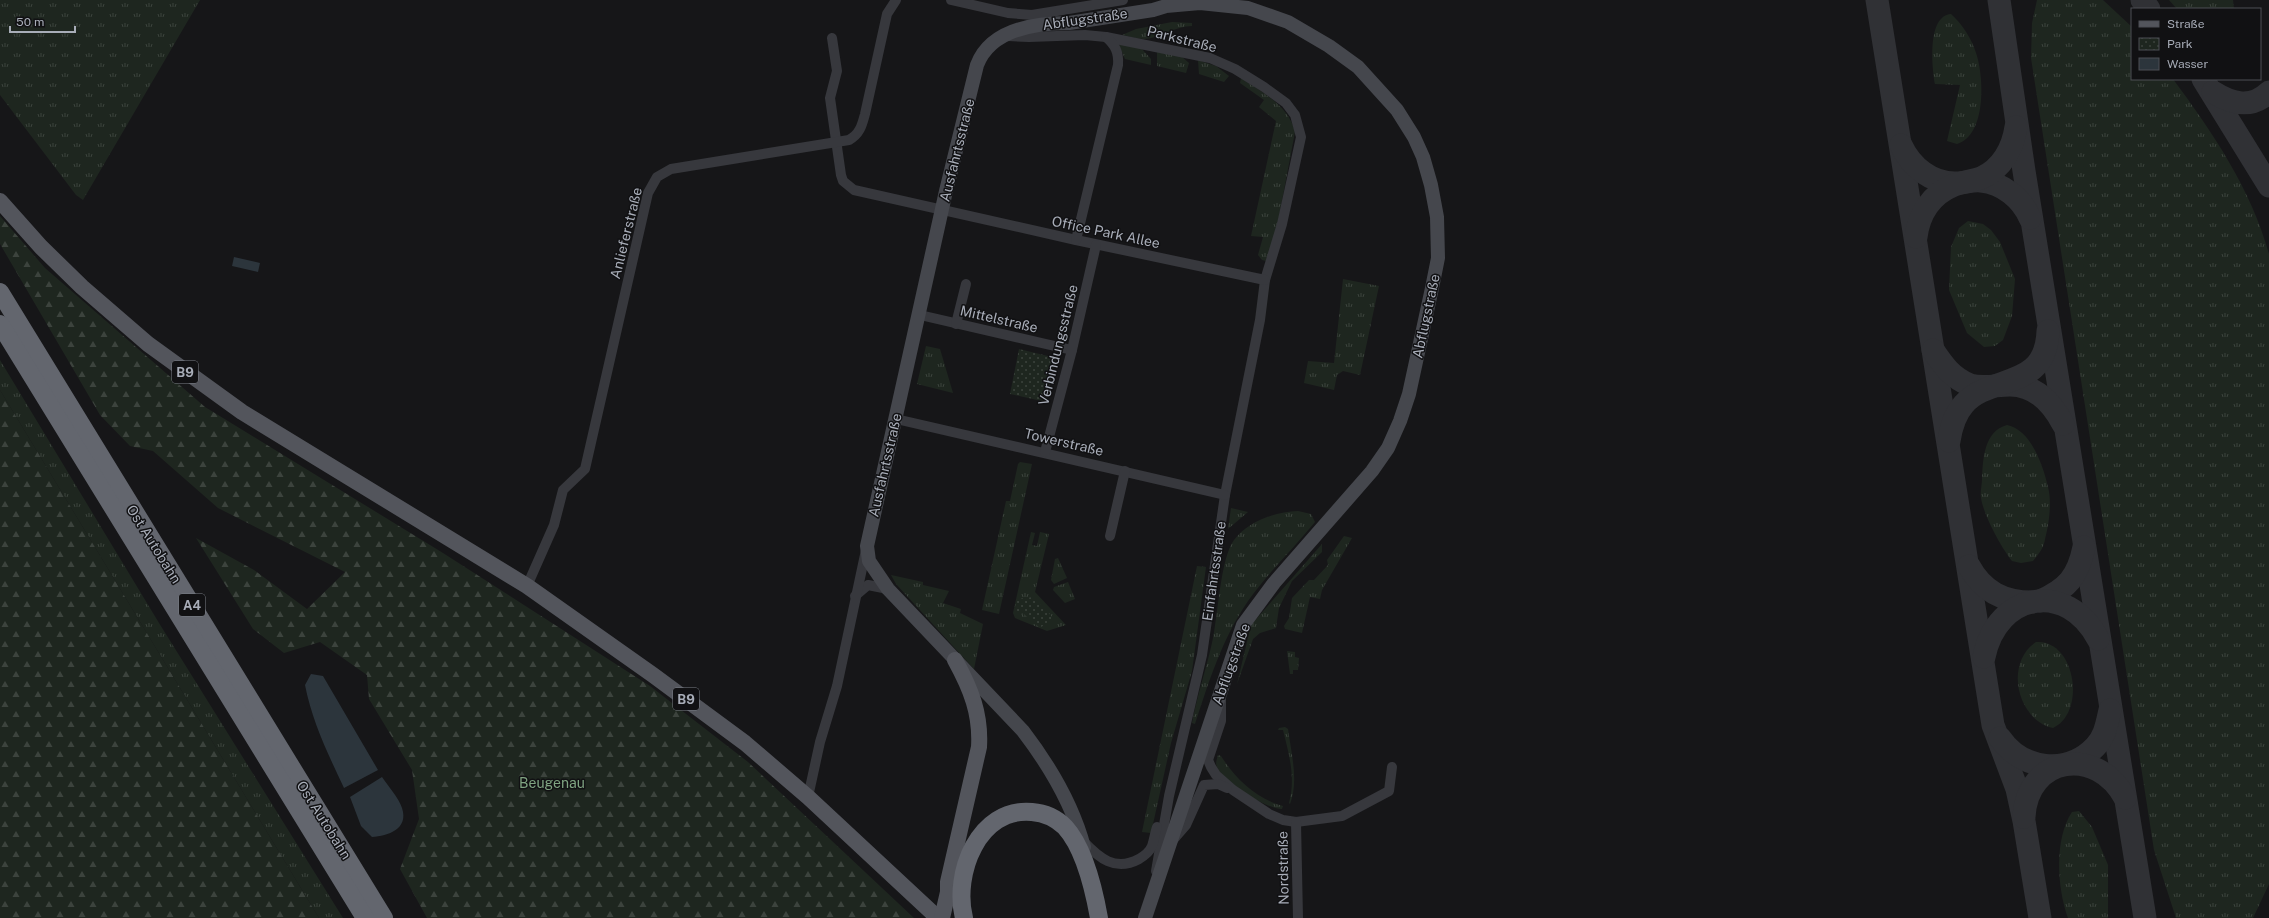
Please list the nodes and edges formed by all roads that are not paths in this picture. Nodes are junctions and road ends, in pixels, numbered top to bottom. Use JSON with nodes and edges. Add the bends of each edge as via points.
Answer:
{"nodes":[{"id":1,"x":896,"y":0,"type":"edge"},
{"id":2,"x":951,"y":0,"type":"edge"},
{"id":3,"x":1123,"y":0,"type":"edge"},
{"id":4,"x":1005,"y":35,"type":"junction"},
{"id":5,"x":1106,"y":37,"type":"junction"},
{"id":6,"x":832,"y":38,"type":"dead end"},
{"id":7,"x":837,"y":142,"type":"junction"},
{"id":8,"x":0,"y":201,"type":"edge"},
{"id":9,"x":943,"y":209,"type":"junction"},
{"id":10,"x":1282,"y":224,"type":"joint"},
{"id":11,"x":1076,"y":240,"type":"junction"},
{"id":12,"x":1096,"y":245,"type":"junction"},
{"id":13,"x":1265,"y":280,"type":"junction"},
{"id":14,"x":966,"y":284,"type":"dead end"},
{"id":15,"x":0,"y":292,"type":"edge"},
{"id":16,"x":920,"y":315,"type":"junction"},
{"id":17,"x":0,"y":324,"type":"edge"},
{"id":18,"x":956,"y":324,"type":"junction"},
{"id":19,"x":1072,"y":350,"type":"junction"},
{"id":20,"x":896,"y":419,"type":"junction"},
{"id":21,"x":1045,"y":452,"type":"junction"},
{"id":22,"x":1125,"y":471,"type":"junction"},
{"id":23,"x":1225,"y":495,"type":"junction"},
{"id":24,"x":1110,"y":536,"type":"dead end"},
{"id":25,"x":867,"y":546,"type":"junction"},
{"id":26,"x":527,"y":586,"type":"junction"},
{"id":27,"x":888,"y":589,"type":"junction"},
{"id":28,"x":855,"y":596,"type":"junction"},
{"id":29,"x":955,"y":660,"type":"junction"},
{"id":30,"x":1221,"y":693,"type":"junction"},
{"id":31,"x":1392,"y":767,"type":"dead end"},
{"id":32,"x":1233,"y":790,"type":"junction"},
{"id":33,"x":1169,"y":796,"type":"junction"},
{"id":34,"x":808,"y":797,"type":"junction"},
{"id":35,"x":1296,"y":822,"type":"junction"},
{"id":36,"x":1083,"y":841,"type":"junction"},
{"id":37,"x":1171,"y":843,"type":"junction"},
{"id":38,"x":948,"y":882,"type":"junction"},
{"id":39,"x":1093,"y":887,"type":"junction"},
{"id":40,"x":1153,"y":889,"type":"junction"},
{"id":41,"x":918,"y":898,"type":"junction"},
{"id":42,"x":958,"y":914,"type":"edge"},
{"id":43,"x":365,"y":918,"type":"edge"},
{"id":44,"x":384,"y":918,"type":"edge"},
{"id":45,"x":938,"y":918,"type":"edge"},
{"id":46,"x":942,"y":918,"type":"edge"},
{"id":47,"x":1099,"y":918,"type":"edge"},
{"id":48,"x":1145,"y":918,"type":"edge"},
{"id":49,"x":1298,"y":918,"type":"edge"}],
"edges":[{"from":1,"to":7,"type":"street","name":"Anlieferstraße","via":[[887,14],[865,114],[857,135],[849,140]]},
{"from":2,"to":3,"type":"street","via":[[1008,13],[1032,15]]},
{"from":4,"to":5,"type":"street","name":"Parkstraße"},
{"from":4,"to":9,"type":"street","name":"Ausfahrtsstraße","via":[[986,47],[977,65]]},
{"from":4,"to":30,"type":"street","name":"Abflugstraße","via":[[1026,28],[1184,4],[1217,3],[1246,8],[1288,22],[1344,56],[1367,76],[1397,110],[1414,137],[1430,181],[1437,217],[1438,258],[1409,394],[1402,415],[1388,448],[1354,494],[1274,583],[1243,625]]},
{"from":5,"to":10,"type":"street","name":"Parkstraße","via":[[1210,58],[1235,69],[1286,103],[1295,115],[1301,137]]},
{"from":5,"to":11,"type":"street","via":[[1116,48],[1119,56],[1118,65]]},
{"from":6,"to":7,"type":"street","name":"Office Park Allee","via":[[838,71],[830,98]]},
{"from":7,"to":9,"type":"street","name":"Office Park Allee","via":[[843,181],[854,190]]},
{"from":7,"to":26,"type":"street","name":"Anlieferstraße","via":[[671,169],[657,176],[648,193],[585,469],[563,490],[554,525]]},
{"from":8,"to":26,"type":"main road","number":"B9","via":[[41,247],[82,286],[148,344],[192,377],[306,452]]},
{"from":9,"to":11,"type":"street","name":"Office Park Allee"},
{"from":9,"to":16,"type":"street","name":"Ausfahrtsstraße"},
{"from":10,"to":13,"type":"street","name":"Einfahrtsstraße"},
{"from":11,"to":12,"type":"street","name":"Office Park Allee"},
{"from":12,"to":13,"type":"street","name":"Office Park Allee"},
{"from":12,"to":19,"type":"street","name":"Verbindungsstraße"},
{"from":13,"to":23,"type":"street","name":"Einfahrtsstraße","via":[[1259,324]]},
{"from":14,"to":18,"type":"street"},
{"from":15,"to":44,"type":"highway","name":"Ost Autobahn","number":"A4"},
{"from":16,"to":18,"type":"street","name":"Mittelstraße"},
{"from":16,"to":20,"type":"street","name":"Ausfahrtsstraße"},
{"from":17,"to":43,"type":"highway","name":"Ost Autobahn","number":"A4"},
{"from":18,"to":19,"type":"street","name":"Mittelstraße"},
{"from":19,"to":21,"type":"street","name":"Verbindungsstraße"},
{"from":20,"to":21,"type":"street","name":"Towerstraße"},
{"from":20,"to":25,"type":"street","name":"Ausfahrtsstraße"},
{"from":21,"to":22,"type":"street","name":"Towerstraße"},
{"from":22,"to":23,"type":"street","name":"Towerstraße"},
{"from":22,"to":24,"type":"street"},
{"from":23,"to":33,"type":"street","name":"Einfahrtsstraße","via":[[1202,655]]},
{"from":25,"to":27,"type":"street","name":"Ausfahrtsstraße","via":[[869,561]]},
{"from":25,"to":28,"type":"street"},
{"from":26,"to":34,"type":"main road","number":"B9","via":[[700,710]]},
{"from":27,"to":28,"type":"street","via":[[868,585]]},
{"from":27,"to":29,"type":"street","name":"Ausfahrtsstraße"},
{"from":28,"to":34,"type":"street","via":[[837,686],[820,742]]},
{"from":29,"to":36,"type":"street","name":"Ausfahrtsstraße","via":[[1024,731],[1041,754],[1064,797]]},
{"from":29,"to":38,"type":"main road","via":[[976,706],[980,728],[979,747]]},
{"from":30,"to":32,"type":"street","via":[[1221,721],[1208,760],[1216,775]]},
{"from":30,"to":37,"type":"street","name":"Abflugstraße","via":[[1188,785]]},
{"from":31,"to":35,"type":"street","name":"Nordstraße","via":[[1389,791],[1342,816]]},
{"from":32,"to":35,"type":"street","via":[[1269,814]]},
{"from":32,"to":37,"type":"street","via":[[1218,784],[1204,785],[1186,825]]},
{"from":33,"to":36,"type":"street","via":[[1163,805],[1152,847],[1135,861],[1112,864],[1097,856]]},
{"from":33,"to":40,"type":"street","name":"Einfahrtsstraße"},
{"from":34,"to":41,"type":"main road","number":"B9"},
{"from":35,"to":49,"type":"street","name":"Nordstraße"},
{"from":36,"to":39,"type":"street","name":"Ausfahrtsstraße"},
{"from":37,"to":40,"type":"street","name":"Abflugstraße"},
{"from":38,"to":41,"type":"main road","via":[[932,897]]},
{"from":38,"to":46,"type":"main road"},
{"from":39,"to":42,"type":"highway","via":[[1082,858],[1065,827],[1052,817],[1024,811],[998,819],[986,828],[977,840],[962,877]]},
{"from":39,"to":47,"type":"highway"},
{"from":40,"to":48,"type":"street","name":"Einfahrtsstraße"},
{"from":41,"to":45,"type":"main road","number":"B9"}]}
